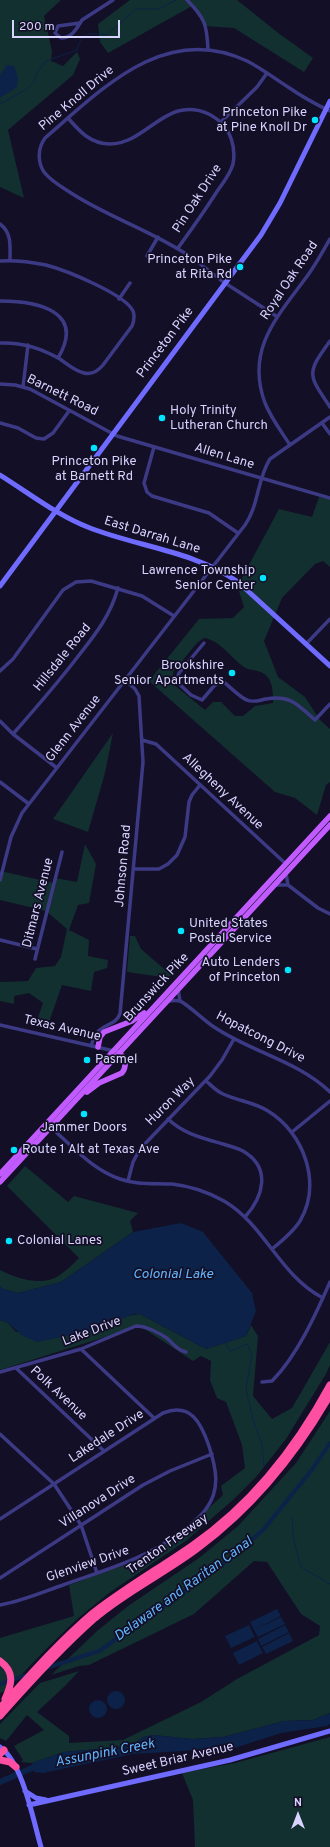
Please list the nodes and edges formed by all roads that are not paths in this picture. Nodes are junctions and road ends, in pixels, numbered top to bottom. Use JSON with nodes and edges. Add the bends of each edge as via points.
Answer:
{"nodes":[{"id":1,"x":113,"y":0,"type":"edge"},
{"id":2,"x":187,"y":0,"type":"edge"},
{"id":3,"x":82,"y":20,"type":"junction"},
{"id":4,"x":208,"y":50,"type":"junction"},
{"id":5,"x":267,"y":73,"type":"junction"},
{"id":6,"x":330,"y":101,"type":"edge"},
{"id":7,"x":328,"y":110,"type":"edge"},
{"id":8,"x":68,"y":118,"type":"junction"},
{"id":9,"x":221,"y":122,"type":"junction"},
{"id":10,"x":0,"y":224,"type":"edge"},
{"id":11,"x":158,"y":237,"type":"junction"},
{"id":12,"x":330,"y":239,"type":"edge"},
{"id":13,"x":178,"y":248,"type":"junction"},
{"id":14,"x":147,"y":256,"type":"dead end"},
{"id":15,"x":0,"y":260,"type":"edge"},
{"id":16,"x":10,"y":260,"type":"junction"},
{"id":17,"x":130,"y":282,"type":"dead end"},
{"id":18,"x":225,"y":282,"type":"junction"},
{"id":19,"x":119,"y":299,"type":"junction"},
{"id":20,"x":0,"y":302,"type":"edge"},
{"id":21,"x":276,"y":316,"type":"junction"},
{"id":22,"x":330,"y":341,"type":"edge"},
{"id":23,"x":0,"y":343,"type":"edge"},
{"id":24,"x":28,"y":346,"type":"junction"},
{"id":25,"x":58,"y":358,"type":"junction"},
{"id":26,"x":0,"y":384,"type":"edge"},
{"id":27,"x":23,"y":387,"type":"junction"},
{"id":28,"x":330,"y":407,"type":"edge"},
{"id":29,"x":69,"y":411,"type":"junction"},
{"id":30,"x":330,"y":417,"type":"edge"},
{"id":31,"x":0,"y":423,"type":"edge"},
{"id":32,"x":322,"y":423,"type":"junction"},
{"id":33,"x":112,"y":434,"type":"junction"},
{"id":34,"x":330,"y":434,"type":"edge"},
{"id":35,"x":290,"y":444,"type":"junction"},
{"id":36,"x":154,"y":447,"type":"junction"},
{"id":37,"x":0,"y":475,"type":"edge"},
{"id":38,"x":262,"y":479,"type":"junction"},
{"id":39,"x":330,"y":498,"type":"edge"},
{"id":40,"x":55,"y":510,"type":"junction"},
{"id":41,"x":238,"y":533,"type":"junction"},
{"id":42,"x":212,"y":566,"type":"junction"},
{"id":43,"x":0,"y":586,"type":"edge"},
{"id":44,"x":118,"y":588,"type":"junction"},
{"id":45,"x":174,"y":616,"type":"junction"},
{"id":46,"x":330,"y":619,"type":"edge"},
{"id":47,"x":204,"y":643,"type":"dead end"},
{"id":48,"x":306,"y":644,"type":"junction"},
{"id":49,"x":330,"y":666,"type":"edge"},
{"id":50,"x":0,"y":671,"type":"edge"},
{"id":51,"x":125,"y":680,"type":"junction"},
{"id":52,"x":330,"y":704,"type":"edge"},
{"id":53,"x":0,"y":721,"type":"edge"},
{"id":54,"x":12,"y":734,"type":"junction"},
{"id":55,"x":142,"y":740,"type":"junction"},
{"id":56,"x":57,"y":768,"type":"junction"},
{"id":57,"x":0,"y":782,"type":"edge"},
{"id":58,"x":200,"y":785,"type":"junction"},
{"id":59,"x":29,"y":804,"type":"junction"},
{"id":60,"x":330,"y":816,"type":"edge"},
{"id":61,"x":330,"y":825,"type":"edge"},
{"id":62,"x":62,"y":852,"type":"dead end"},
{"id":63,"x":286,"y":864,"type":"junction"},
{"id":64,"x":134,"y":869,"type":"junction"},
{"id":65,"x":286,"y":872,"type":"junction"},
{"id":66,"x":0,"y":880,"type":"edge"},
{"id":67,"x":273,"y":885,"type":"junction"},
{"id":68,"x":288,"y":885,"type":"junction"},
{"id":69,"x":330,"y":914,"type":"edge"},
{"id":70,"x":0,"y":940,"type":"edge"},
{"id":71,"x":37,"y":949,"type":"junction"},
{"id":72,"x":35,"y":959,"type":"dead end"},
{"id":73,"x":178,"y":988,"type":"junction"},
{"id":74,"x":167,"y":1001,"type":"junction"},
{"id":75,"x":159,"y":1002,"type":"junction"},
{"id":76,"x":180,"y":1002,"type":"junction"},
{"id":77,"x":0,"y":1025,"type":"edge"},
{"id":78,"x":234,"y":1039,"type":"junction"},
{"id":79,"x":91,"y":1046,"type":"junction"},
{"id":80,"x":98,"y":1047,"type":"junction"},
{"id":81,"x":116,"y":1052,"type":"junction"},
{"id":82,"x":206,"y":1080,"type":"junction"},
{"id":83,"x":330,"y":1092,"type":"edge"},
{"id":84,"x":330,"y":1101,"type":"edge"},
{"id":85,"x":71,"y":1105,"type":"junction"},
{"id":86,"x":168,"y":1119,"type":"junction"},
{"id":87,"x":55,"y":1123,"type":"junction"},
{"id":88,"x":57,"y":1132,"type":"junction"},
{"id":89,"x":292,"y":1132,"type":"junction"},
{"id":90,"x":45,"y":1133,"type":"junction"},
{"id":91,"x":0,"y":1174,"type":"edge"},
{"id":92,"x":0,"y":1182,"type":"edge"},
{"id":93,"x":128,"y":1182,"type":"junction"},
{"id":94,"x":245,"y":1217,"type":"junction"},
{"id":95,"x":272,"y":1249,"type":"junction"},
{"id":96,"x":330,"y":1282,"type":"edge"},
{"id":97,"x":323,"y":1298,"type":"junction"},
{"id":98,"x":81,"y":1349,"type":"junction"},
{"id":99,"x":186,"y":1352,"type":"dead end"},
{"id":100,"x":16,"y":1368,"type":"junction"},
{"id":101,"x":0,"y":1372,"type":"edge"},
{"id":102,"x":262,"y":1382,"type":"dead end"},
{"id":103,"x":330,"y":1385,"type":"edge"},
{"id":104,"x":330,"y":1395,"type":"edge"},
{"id":105,"x":154,"y":1418,"type":"junction"},
{"id":106,"x":0,"y":1434,"type":"edge"},
{"id":107,"x":104,"y":1451,"type":"junction"},
{"id":108,"x":212,"y":1454,"type":"junction"},
{"id":109,"x":54,"y":1484,"type":"junction"},
{"id":110,"x":0,"y":1518,"type":"edge"},
{"id":111,"x":81,"y":1525,"type":"junction"},
{"id":112,"x":97,"y":1573,"type":"junction"},
{"id":113,"x":0,"y":1578,"type":"edge"},
{"id":114,"x":0,"y":1605,"type":"edge"},
{"id":115,"x":65,"y":1642,"type":"junction"},
{"id":116,"x":0,"y":1661,"type":"edge"},
{"id":117,"x":14,"y":1693,"type":"junction"},
{"id":118,"x":0,"y":1708,"type":"edge"},
{"id":119,"x":0,"y":1716,"type":"edge"},
{"id":120,"x":330,"y":1731,"type":"edge"},
{"id":121,"x":1,"y":1750,"type":"edge"},
{"id":122,"x":0,"y":1760,"type":"edge"},
{"id":123,"x":16,"y":1768,"type":"junction"},
{"id":124,"x":25,"y":1791,"type":"junction"},
{"id":125,"x":49,"y":1801,"type":"junction"},
{"id":126,"x":29,"y":1805,"type":"junction"},
{"id":127,"x":41,"y":1847,"type":"edge"}],
"edges":[{"from":1,"to":3,"type":"street"},
{"from":2,"to":4,"type":"street","via":[[206,24]]},
{"from":3,"to":3,"type":"street","via":[[80,23],[60,25],[55,33],[61,38],[66,38],[74,32]]},
{"from":4,"to":5,"type":"street","name":"Pine Knoll Drive","via":[[240,58]]},
{"from":4,"to":8,"type":"street","name":"Pine Knoll Drive","via":[[180,51],[160,55],[142,63],[114,79]]},
{"from":5,"to":7,"type":"street","name":"Pine Knoll Drive"},
{"from":5,"to":9,"type":"street","via":[[257,87]]},
{"from":6,"to":7,"type":"main road","name":"Princeton Pike"},
{"from":7,"to":18,"type":"main road","name":"Princeton Pike","via":[[268,224]]},
{"from":8,"to":9,"type":"street","name":"Pin Oak Drive","via":[[86,137],[110,144],[129,140],[183,110],[202,111]]},
{"from":8,"to":11,"type":"street","name":"Pine Knoll Drive","via":[[42,141],[39,157],[44,172],[88,204]]},
{"from":9,"to":13,"type":"street","name":"Pin Oak Drive","via":[[231,139],[234,151],[232,164],[224,181]]},
{"from":10,"to":16,"type":"street","via":[[9,237]]},
{"from":11,"to":13,"type":"street","name":"Pine Knoll Drive"},
{"from":11,"to":14,"type":"street"},
{"from":12,"to":21,"type":"street","name":"Royal Oak Road","via":[[309,274]]},
{"from":13,"to":18,"type":"street","name":"Pine Knoll Drive"},
{"from":15,"to":16,"type":"street"},
{"from":16,"to":19,"type":"street","via":[[67,271]]},
{"from":17,"to":19,"type":"street"},
{"from":18,"to":21,"type":"street","name":"Pine Knoll Drive"},
{"from":18,"to":33,"type":"main road","name":"Princeton Pike"},
{"from":19,"to":25,"type":"street","via":[[134,312],[134,323],[103,365],[96,371],[80,372]]},
{"from":20,"to":25,"type":"street","via":[[20,302],[39,306],[58,315],[67,334],[66,343]]},
{"from":21,"to":35,"type":"street","name":"Royal Oak Road","via":[[261,350],[259,378],[262,395],[269,411]]},
{"from":22,"to":28,"type":"street","via":[[315,361],[312,374],[314,383]]},
{"from":23,"to":24,"type":"street"},
{"from":24,"to":25,"type":"street"},
{"from":24,"to":27,"type":"street"},
{"from":26,"to":27,"type":"street","name":"Barnett Road"},
{"from":27,"to":29,"type":"street","name":"Barnett Road"},
{"from":29,"to":31,"type":"street","via":[[53,433],[44,439]]},
{"from":29,"to":33,"type":"street","name":"Barnett Road"},
{"from":30,"to":32,"type":"street","name":"Glenn Avenue"},
{"from":32,"to":34,"type":"street"},
{"from":32,"to":35,"type":"street","name":"Glenn Avenue"},
{"from":33,"to":36,"type":"street","name":"Allen Lane"},
{"from":33,"to":40,"type":"main road","name":"Princeton Pike"},
{"from":35,"to":38,"type":"street","name":"Glenn Avenue","via":[[270,459]]},
{"from":36,"to":38,"type":"street","name":"Allen Lane"},
{"from":36,"to":41,"type":"street","via":[[144,483],[147,492],[152,496],[209,513]]},
{"from":37,"to":40,"type":"main road","name":"East Darrah Lane"},
{"from":38,"to":39,"type":"street","name":"Allen Lane"},
{"from":38,"to":41,"type":"street","name":"Glenn Avenue","via":[[251,515]]},
{"from":40,"to":42,"type":"main road","name":"East Darrah Lane","via":[[89,528]]},
{"from":40,"to":43,"type":"main road","name":"Princeton Pike"},
{"from":41,"to":42,"type":"street","name":"Glenn Avenue"},
{"from":42,"to":45,"type":"street","name":"Glenn Avenue"},
{"from":42,"to":48,"type":"main road","name":"East Darrah Lane","via":[[238,582]]},
{"from":44,"to":45,"type":"street","via":[[148,598]]},
{"from":44,"to":50,"type":"street","via":[[86,580],[67,586],[13,659]]},
{"from":44,"to":54,"type":"street","name":"Hillsdale Road","via":[[103,624],[54,687]]},
{"from":45,"to":51,"type":"street","name":"Glenn Avenue"},
{"from":46,"to":48,"type":"street"},
{"from":47,"to":52,"type":"street","via":[[179,673],[176,681],[190,694],[202,700],[222,681],[246,700],[289,698],[315,720]]},
{"from":48,"to":49,"type":"main road","name":"East Darrah Lane"},
{"from":51,"to":55,"type":"street","name":"Johnson Road","via":[[139,696]]},
{"from":51,"to":56,"type":"street","name":"Glenn Avenue"},
{"from":53,"to":54,"type":"street"},
{"from":54,"to":56,"type":"street"},
{"from":55,"to":58,"type":"street","name":"Allegheny Avenue","via":[[156,744]]},
{"from":55,"to":64,"type":"street","name":"Johnson Road","via":[[143,762]]},
{"from":56,"to":59,"type":"street","name":"Glenn Avenue"},
{"from":57,"to":59,"type":"street"},
{"from":58,"to":63,"type":"street","name":"Allegheny Avenue"},
{"from":58,"to":64,"type":"street","via":[[189,802],[185,837],[177,855],[159,869]]},
{"from":59,"to":66,"type":"street","name":"Glenn Avenue","via":[[14,829]]},
{"from":60,"to":63,"type":"main road","name":"Brunswick Pike"},
{"from":61,"to":65,"type":"main road","name":"Brunswick Pike"},
{"from":62,"to":71,"type":"street","name":"Ditmars Avenue"},
{"from":63,"to":75,"type":"main road","name":"Brunswick Pike"},
{"from":64,"to":79,"type":"street","name":"Johnson Road","via":[[120,1014],[114,1022],[99,1029]]},
{"from":65,"to":67,"type":"main road","name":"Brunswick Pike"},
{"from":65,"to":68,"type":"street"},
{"from":67,"to":68,"type":"street"},
{"from":67,"to":73,"type":"main road","name":"Brunswick Pike"},
{"from":68,"to":69,"type":"street"},
{"from":70,"to":71,"type":"street"},
{"from":71,"to":72,"type":"street","name":"Ditmars Avenue"},
{"from":73,"to":74,"type":"main road","name":"Brunswick Pike"},
{"from":73,"to":76,"type":"street"},
{"from":74,"to":76,"type":"street"},
{"from":74,"to":81,"type":"main road","name":"Brunswick Pike"},
{"from":75,"to":80,"type":"main road","via":[[132,1021],[104,1032]]},
{"from":75,"to":81,"type":"main road","name":"Brunswick Pike"},
{"from":76,"to":78,"type":"street","name":"Hopatcong Drive"},
{"from":77,"to":79,"type":"street","name":"Texas Avenue"},
{"from":78,"to":82,"type":"street","name":"Huron Way"},
{"from":78,"to":83,"type":"street","name":"Hopatcong Drive","via":[[300,1070]]},
{"from":79,"to":80,"type":"street","name":"Texas Avenue"},
{"from":80,"to":81,"type":"street","name":"Texas Avenue"},
{"from":81,"to":85,"type":"main road","name":"Brunswick Pike"},
{"from":81,"to":85,"type":"main road","via":[[124,1058],[126,1064],[122,1073],[99,1083]]},
{"from":81,"to":91,"type":"main road","name":"Brunswick Pike"},
{"from":82,"to":86,"type":"street","name":"Huron Way"},
{"from":82,"to":89,"type":"street","via":[[222,1094],[267,1110]]},
{"from":84,"to":89,"type":"street"},
{"from":85,"to":87,"type":"main road","name":"Brunswick Pike"},
{"from":86,"to":93,"type":"street","name":"Huron Way","via":[[140,1149],[133,1162]]},
{"from":86,"to":94,"type":"street","via":[[189,1134],[239,1149],[253,1159],[260,1173],[261,1191],[257,1202]]},
{"from":87,"to":88,"type":"street"},
{"from":87,"to":90,"type":"main road","name":"Brunswick Pike"},
{"from":88,"to":90,"type":"street"},
{"from":88,"to":93,"type":"street","via":[[100,1170]]},
{"from":89,"to":95,"type":"street","via":[[307,1164],[308,1199],[296,1227]]},
{"from":90,"to":92,"type":"main road","name":"Brunswick Pike"},
{"from":93,"to":94,"type":"street","via":[[174,1184],[196,1189],[224,1201]]},
{"from":94,"to":95,"type":"street"},
{"from":95,"to":97,"type":"street","via":[[302,1285]]},
{"from":96,"to":97,"type":"street"},
{"from":97,"to":102,"type":"street","via":[[277,1376],[272,1381]]},
{"from":98,"to":99,"type":"street","name":"Lake Drive","via":[[140,1326],[163,1336]]},
{"from":98,"to":100,"type":"street","name":"Lake Drive"},
{"from":98,"to":105,"type":"street"},
{"from":100,"to":101,"type":"street","name":"Lake Drive"},
{"from":100,"to":107,"type":"street","name":"Polk Avenue"},
{"from":103,"to":115,"type":"highway","name":"Trenton Freeway","via":[[286,1453],[243,1503],[194,1544],[115,1596]]},
{"from":104,"to":115,"type":"highway","name":"Trenton Freeway","via":[[286,1461],[242,1510],[198,1548],[96,1617]]},
{"from":105,"to":107,"type":"street","name":"Lakedale Drive"},
{"from":105,"to":108,"type":"street","name":"Lakedale Drive","via":[[173,1410],[184,1411],[193,1416],[202,1427]]},
{"from":106,"to":109,"type":"street"},
{"from":107,"to":109,"type":"street","name":"Lakedale Drive"},
{"from":108,"to":111,"type":"street","name":"Villanova Drive","via":[[156,1477]]},
{"from":108,"to":112,"type":"street","name":"Glenview Drive","via":[[216,1470],[215,1489],[200,1516],[154,1551]]},
{"from":109,"to":110,"type":"street","name":"Lakedale Drive"},
{"from":109,"to":111,"type":"street"},
{"from":111,"to":112,"type":"street"},
{"from":111,"to":113,"type":"street","name":"Villanova Drive"},
{"from":112,"to":114,"type":"street","name":"Glenview Drive"},
{"from":115,"to":117,"type":"highway","name":"Trenton Freeway"},
{"from":116,"to":117,"type":"highway","via":[[6,1666],[12,1678]]},
{"from":117,"to":118,"type":"highway","name":"Trenton Freeway"},
{"from":117,"to":119,"type":"highway","name":"Trenton Freeway"},
{"from":120,"to":125,"type":"main road","name":"Sweet Briar Avenue","via":[[230,1760]]},
{"from":121,"to":123,"type":"main road","via":[[12,1757]]},
{"from":122,"to":123,"type":"highway","via":[[10,1762]]},
{"from":123,"to":124,"type":"main road"},
{"from":124,"to":125,"type":"main road","via":[[36,1798]]},
{"from":124,"to":126,"type":"main road"},
{"from":125,"to":126,"type":"main road","name":"Sweet Briar Avenue"},
{"from":126,"to":127,"type":"main road"}]}
